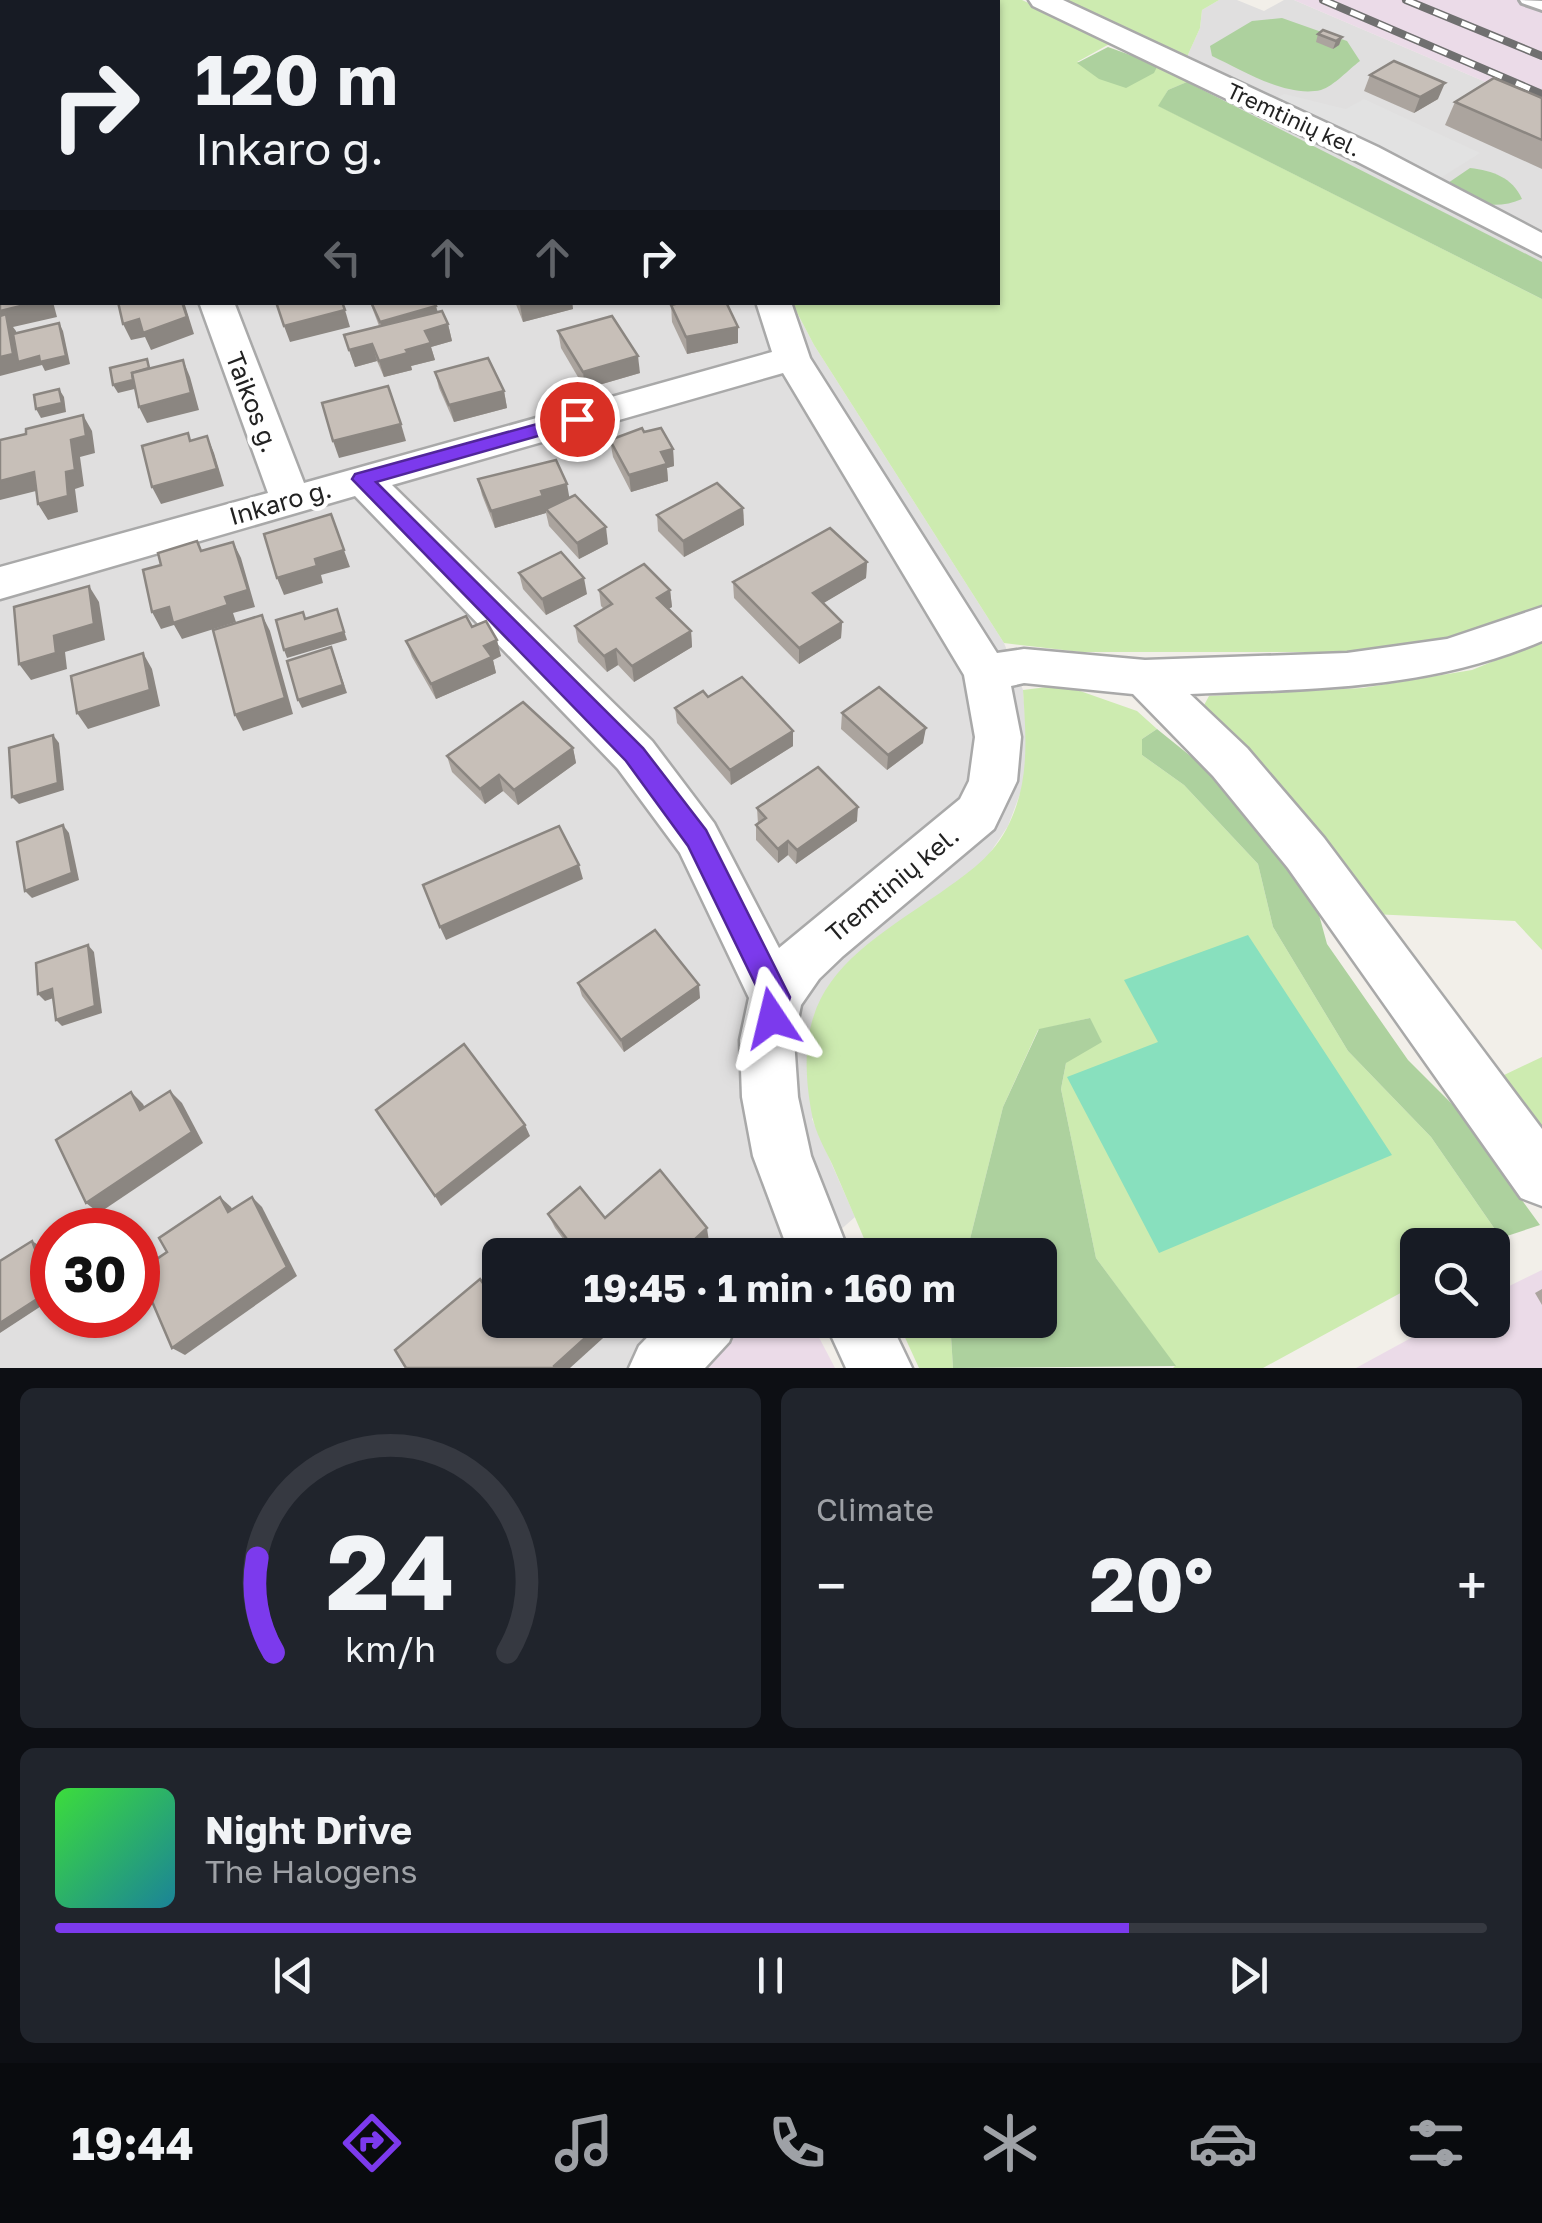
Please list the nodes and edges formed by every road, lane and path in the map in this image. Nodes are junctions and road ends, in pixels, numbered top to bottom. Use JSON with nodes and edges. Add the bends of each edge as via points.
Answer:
{"nodes":[{"id":1,"x":1042,"y":0,"type":"edge"},
{"id":2,"x":1526,"y":0,"type":"edge"},
{"id":3,"x":1542,"y":6,"type":"edge"},
{"id":4,"x":1542,"y":246,"type":"edge"},
{"id":5,"x":221,"y":305,"type":"edge"},
{"id":6,"x":773,"y":305,"type":"edge"},
{"id":7,"x":792,"y":358,"type":"junction"},
{"id":8,"x":362,"y":479,"type":"junction"},
{"id":9,"x":290,"y":498,"type":"junction"},
{"id":10,"x":0,"y":583,"type":"edge"},
{"id":11,"x":1542,"y":622,"type":"edge"},
{"id":12,"x":986,"y":672,"type":"junction"},
{"id":13,"x":1144,"y":678,"type":"junction"},
{"id":14,"x":776,"y":997,"type":"junction"},
{"id":15,"x":1542,"y":1177,"type":"edge"},
{"id":16,"x":802,"y":1238,"type":"edge"},
{"id":17,"x":690,"y":1338,"type":"edge"},
{"id":18,"x":864,"y":1338,"type":"edge"},
{"id":19,"x":661,"y":1368,"type":"edge"},
{"id":20,"x":880,"y":1368,"type":"edge"}],
"edges":[{"from":1,"to":4,"type":"street","name":"Tremtinių kel.","via":[[1367,154]]},
{"from":2,"to":3,"type":"lane"},
{"from":5,"to":9,"type":"street","name":"Taikos g."},
{"from":6,"to":7,"type":"street","name":"Tremtinių kel."},
{"from":7,"to":8,"type":"street","name":"Inkaro g."},
{"from":7,"to":12,"type":"street","name":"Tremtinių kel."},
{"from":8,"to":9,"type":"street","name":"Inkaro g."},
{"from":8,"to":14,"type":"street","via":[[635,754],[697,838]]},
{"from":9,"to":10,"type":"street","name":"Inkaro g."},
{"from":11,"to":13,"type":"street","via":[[1461,654],[1384,668]]},
{"from":12,"to":13,"type":"street","via":[[1024,666]]},
{"from":12,"to":14,"type":"street","name":"Tremtinių kel.","via":[[998,736],[993,781],[977,814],[812,950]]},
{"from":13,"to":15,"type":"street","via":[[1230,762],[1306,854]]},
{"from":14,"to":16,"type":"street","name":"Tremtinių kel.","via":[[767,1040],[770,1097]]},
{"from":17,"to":19,"type":"street"},
{"from":18,"to":20,"type":"street"}]}
